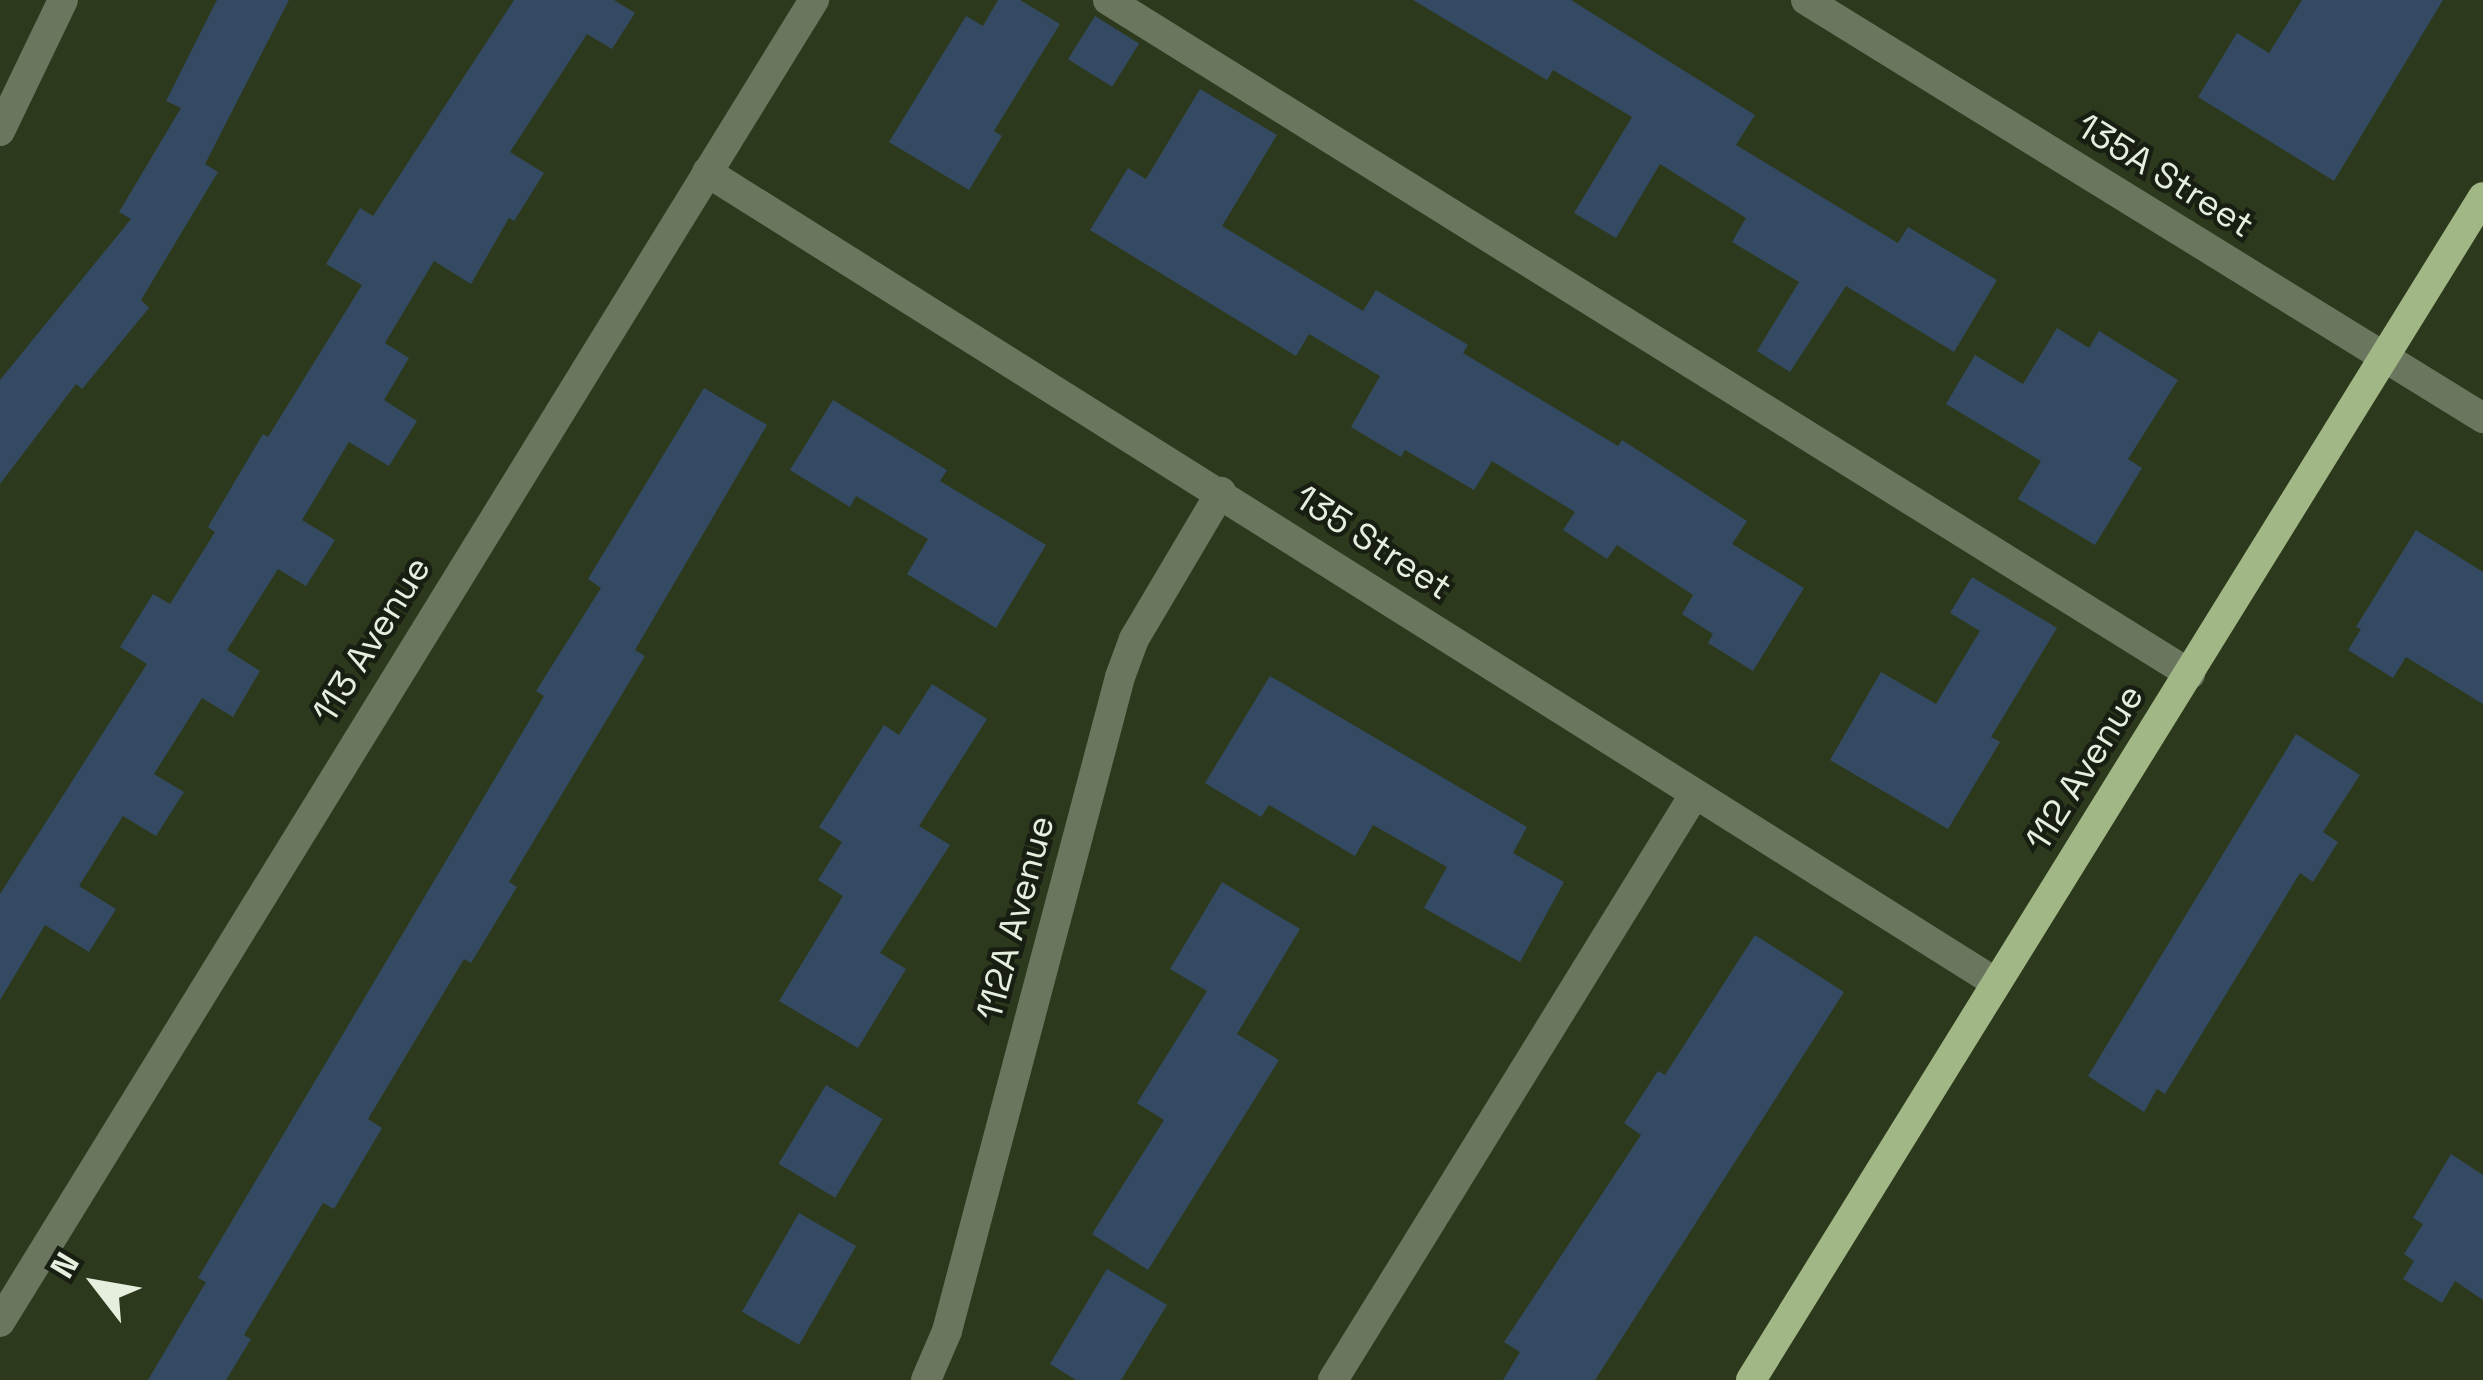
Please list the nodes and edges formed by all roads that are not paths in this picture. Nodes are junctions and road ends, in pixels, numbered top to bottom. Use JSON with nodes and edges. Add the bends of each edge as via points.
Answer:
{"nodes":[{"id":1,"x":63,"y":0,"type":"edge"},
{"id":2,"x":814,"y":0,"type":"edge"},
{"id":3,"x":1108,"y":0,"type":"edge"},
{"id":4,"x":1806,"y":0,"type":"edge"},
{"id":5,"x":0,"y":131,"type":"edge"},
{"id":6,"x":707,"y":172,"type":"junction"},
{"id":7,"x":2483,"y":196,"type":"edge"},
{"id":8,"x":2384,"y":358,"type":"junction"},
{"id":9,"x":2483,"y":418,"type":"edge"},
{"id":10,"x":1221,"y":492,"type":"junction"},
{"id":11,"x":2190,"y":674,"type":"junction"},
{"id":12,"x":1694,"y":795,"type":"junction"},
{"id":13,"x":1995,"y":982,"type":"junction"},
{"id":14,"x":0,"y":1322,"type":"edge"},
{"id":15,"x":926,"y":1380,"type":"edge"},
{"id":16,"x":1333,"y":1380,"type":"edge"},
{"id":17,"x":1751,"y":1380,"type":"edge"}],
"edges":[{"from":1,"to":5,"type":"street"},
{"from":2,"to":6,"type":"street","name":"113 Avenue"},
{"from":3,"to":11,"type":"street"},
{"from":4,"to":8,"type":"street","name":"135A Street"},
{"from":6,"to":10,"type":"street","name":"135 Street"},
{"from":6,"to":14,"type":"street","name":"113 Avenue"},
{"from":7,"to":8,"type":"main road","name":"112 Avenue"},
{"from":8,"to":9,"type":"street","name":"135A Street"},
{"from":8,"to":11,"type":"main road","name":"112 Avenue"},
{"from":10,"to":12,"type":"street","name":"135 Street"},
{"from":10,"to":15,"type":"street","name":"112A Avenue","via":[[1120,677],[947,1331]]},
{"from":11,"to":13,"type":"main road","name":"112 Avenue"},
{"from":12,"to":13,"type":"street","name":"135 Street"},
{"from":12,"to":16,"type":"street"},
{"from":13,"to":17,"type":"main road","name":"112 Avenue"}]}
